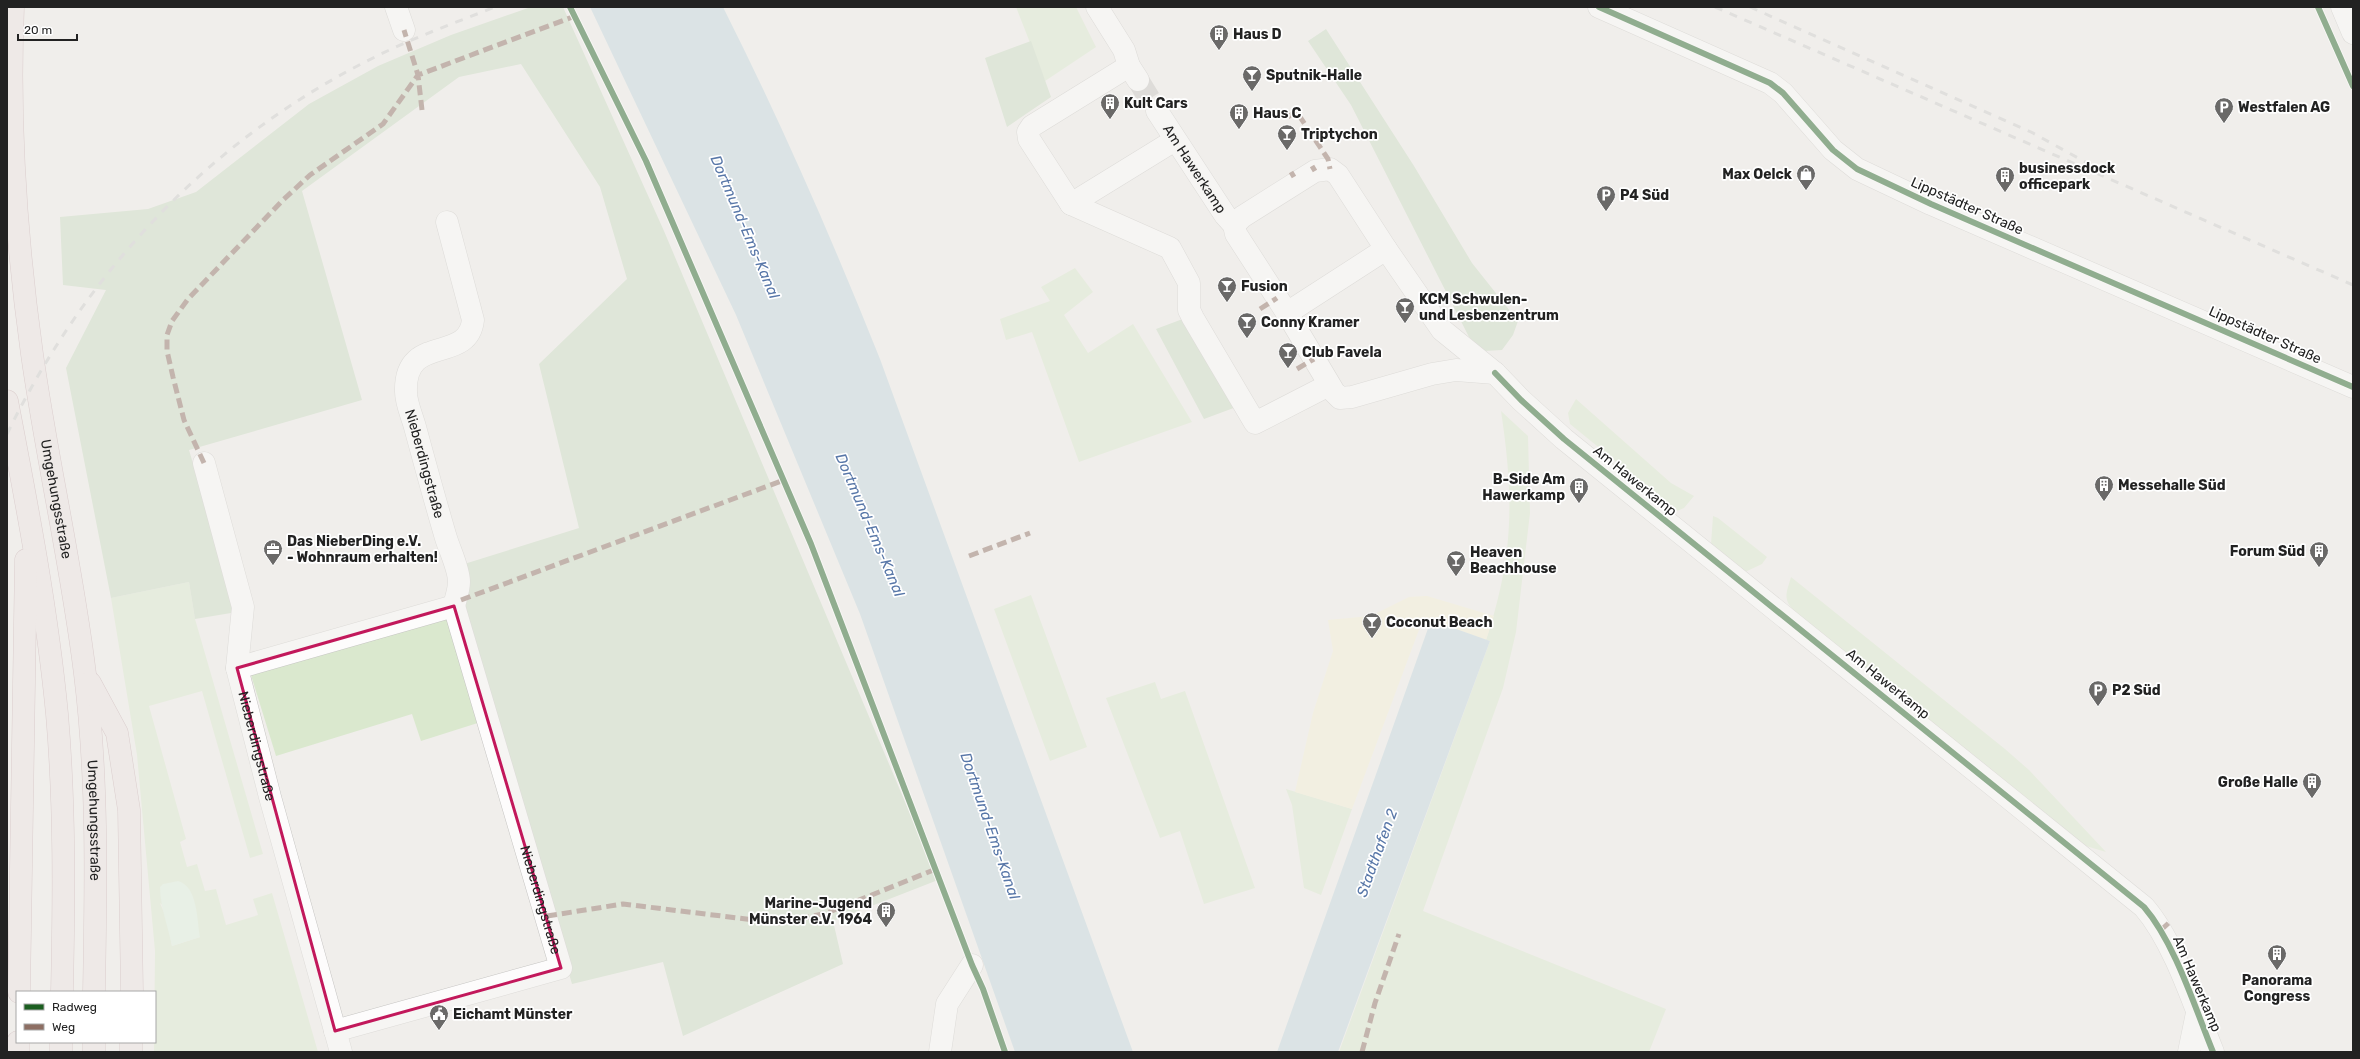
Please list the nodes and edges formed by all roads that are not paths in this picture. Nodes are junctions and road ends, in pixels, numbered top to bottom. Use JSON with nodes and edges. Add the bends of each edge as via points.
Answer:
{"nodes":[{"id":1,"x":13,"y":7,"type":"edge"},
{"id":2,"x":396,"y":7,"type":"edge"},
{"id":3,"x":1097,"y":7,"type":"edge"},
{"id":4,"x":1599,"y":7,"type":"edge"},
{"id":5,"x":2342,"y":7,"type":"edge"},
{"id":6,"x":404,"y":30,"type":"dead end"},
{"id":7,"x":2353,"y":33,"type":"edge"},
{"id":8,"x":1157,"y":111,"type":"tunnel mouth"},
{"id":9,"x":1175,"y":140,"type":"junction"},
{"id":10,"x":1071,"y":204,"type":"junction"},
{"id":11,"x":447,"y":222,"type":"dead end"},
{"id":12,"x":1234,"y":225,"type":"junction"},
{"id":13,"x":1386,"y":249,"type":"junction"},
{"id":14,"x":1287,"y":313,"type":"junction"},
{"id":15,"x":1495,"y":373,"type":"junction"},
{"id":16,"x":1329,"y":385,"type":"junction"},
{"id":17,"x":2353,"y":387,"type":"edge"},
{"id":18,"x":7,"y":401,"type":"edge"},
{"id":19,"x":204,"y":463,"type":"dead end"},
{"id":20,"x":27,"y":505,"type":"junction"},
{"id":21,"x":454,"y":606,"type":"junction"},
{"id":22,"x":237,"y":668,"type":"junction"},
{"id":23,"x":85,"y":675,"type":"junction"},
{"id":24,"x":972,"y":965,"type":"dead end"},
{"id":25,"x":19,"y":991,"type":"edge"},
{"id":26,"x":62,"y":991,"type":"edge"},
{"id":27,"x":94,"y":991,"type":"edge"},
{"id":28,"x":132,"y":991,"type":"edge"},
{"id":29,"x":2197,"y":1013,"type":"junction"},
{"id":30,"x":335,"y":1031,"type":"junction"},
{"id":31,"x":341,"y":1052,"type":"edge"},
{"id":32,"x":940,"y":1052,"type":"edge"},
{"id":33,"x":2189,"y":1052,"type":"edge"},
{"id":34,"x":2213,"y":1052,"type":"edge"}],
"edges":[{"from":1,"to":23,"type":"highway","name":"Umgehungsstraße","via":[[12,148],[20,252],[33,357]]},
{"from":2,"to":6,"type":"street"},
{"from":3,"to":10,"type":"street","via":[[1124,50],[1133,73],[1032,126],[1028,132],[1029,138]]},
{"from":4,"to":17,"type":"street","name":"Lippstädter Straße","via":[[1770,83],[1783,93],[1833,150],[1857,169]]},
{"from":5,"to":7,"type":"street"},
{"from":8,"to":9,"type":"street","name":"Am Hawerkamp"},
{"from":9,"to":10,"type":"street"},
{"from":9,"to":12,"type":"street","name":"Am Hawerkamp"},
{"from":10,"to":16,"type":"street","via":[[1170,248],[1189,283],[1189,310],[1255,423]]},
{"from":11,"to":21,"type":"street","name":"Nieberdingstraße","via":[[472,320],[472,329],[465,340],[417,358],[410,369],[406,392],[459,582]]},
{"from":12,"to":13,"type":"street","name":"Am Hawerkamp","via":[[1242,217],[1315,170],[1330,169],[1338,175]]},
{"from":12,"to":14,"type":"street","name":"Am Hawerkamp","via":[[1236,234]]},
{"from":13,"to":14,"type":"street"},
{"from":13,"to":15,"type":"street","name":"Am Hawerkamp","via":[[1442,330]]},
{"from":14,"to":16,"type":"street","name":"Am Hawerkamp"},
{"from":15,"to":16,"type":"street","name":"Am Hawerkamp","via":[[1456,370],[1340,398]]},
{"from":15,"to":29,"type":"street","name":"Am Hawerkamp","via":[[1564,439],[2134,897],[2156,921],[2168,942]]},
{"from":18,"to":20,"type":"highway"},
{"from":19,"to":22,"type":"street","name":"Nieberdingstraße","via":[[243,607]]},
{"from":20,"to":25,"type":"highway"},
{"from":20,"to":26,"type":"highway","via":[[56,714],[62,820]]},
{"from":21,"to":22,"type":"street"},
{"from":21,"to":30,"type":"street","name":"Nieberdingstraße","via":[[561,968]]},
{"from":22,"to":30,"type":"street","name":"Nieberdingstraße"},
{"from":23,"to":27,"type":"highway","name":"Umgehungsstraße","via":[[95,822]]},
{"from":23,"to":28,"type":"highway","via":[[117,733],[125,784],[131,858]]},
{"from":24,"to":32,"type":"street","via":[[947,1004]]},
{"from":29,"to":33,"type":"street"},
{"from":29,"to":34,"type":"street","name":"Am Hawerkamp"},
{"from":30,"to":31,"type":"street","name":"Nieberdingstraße"}]}
